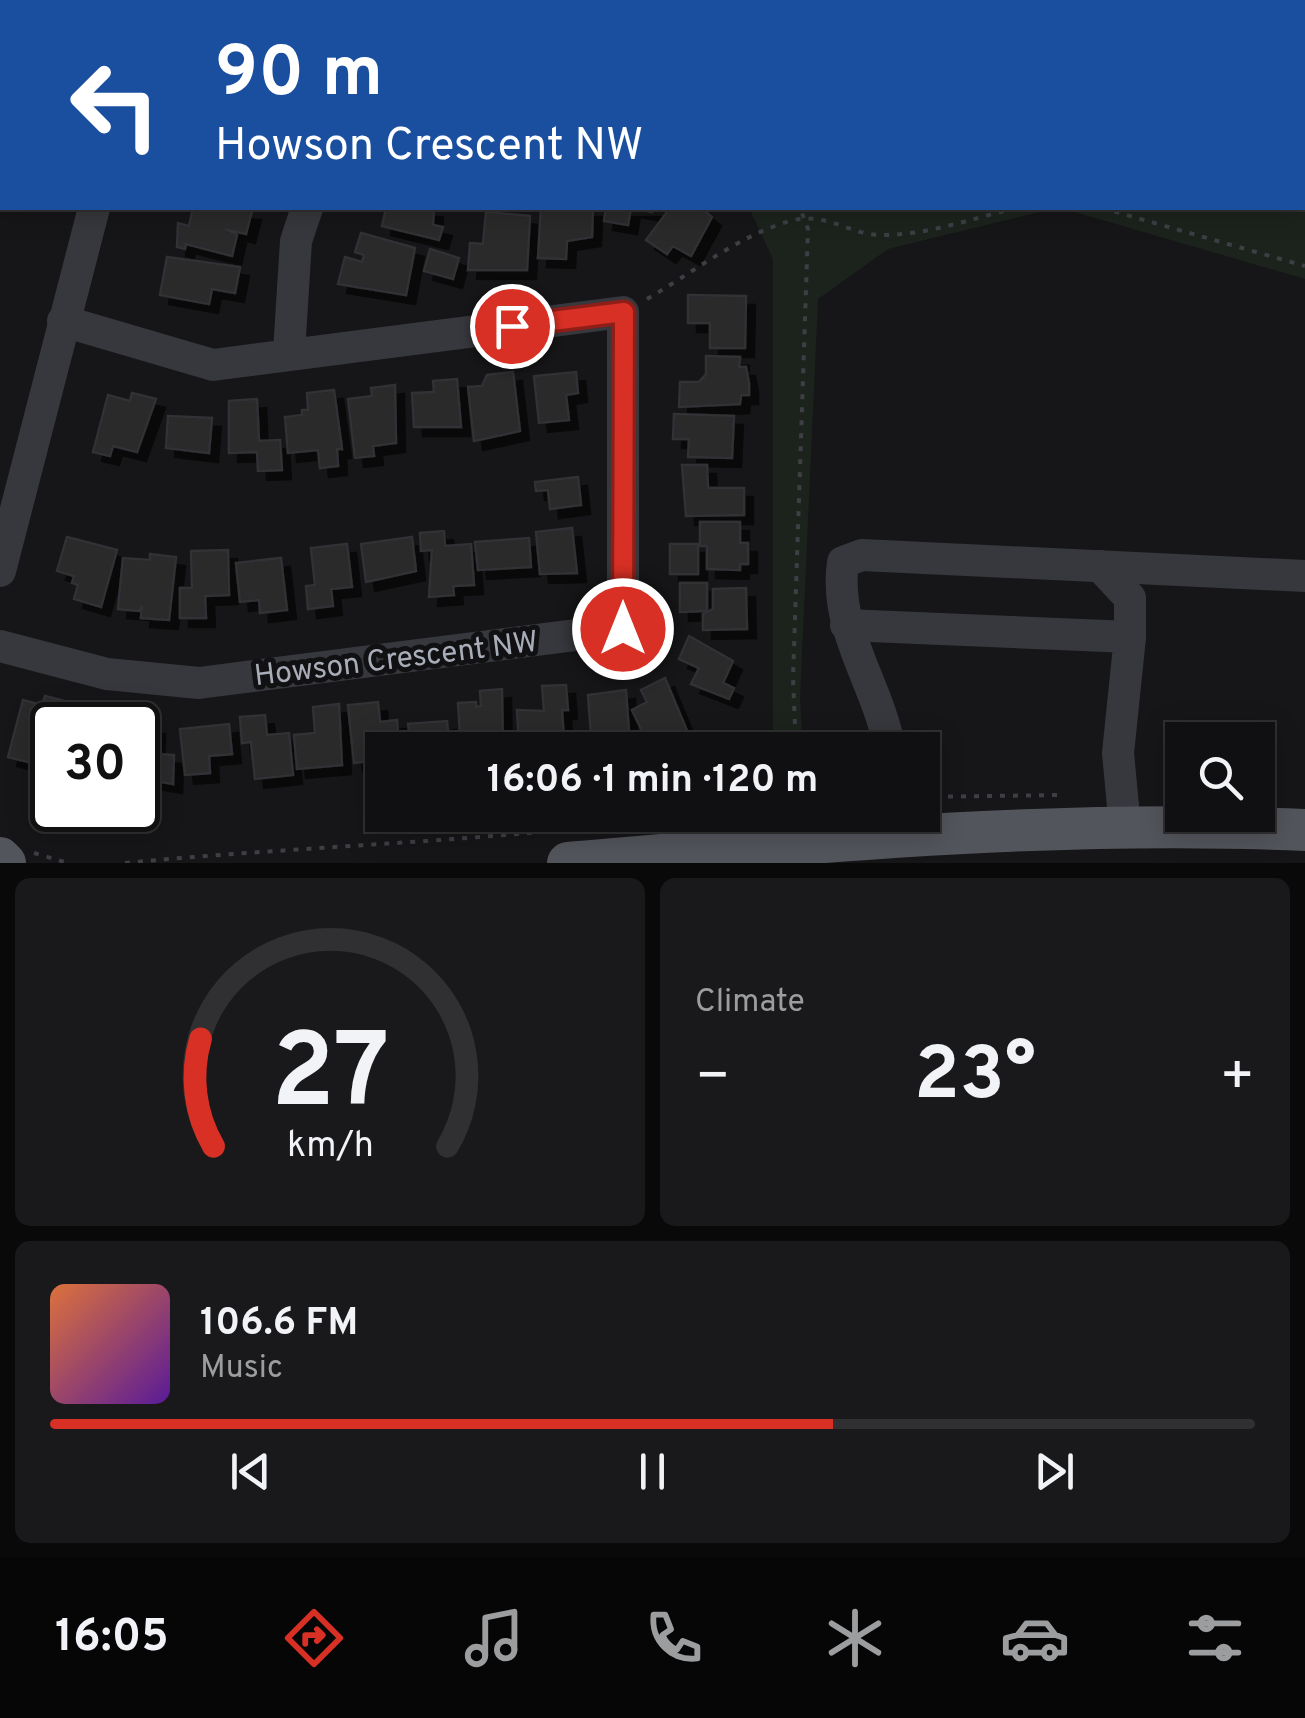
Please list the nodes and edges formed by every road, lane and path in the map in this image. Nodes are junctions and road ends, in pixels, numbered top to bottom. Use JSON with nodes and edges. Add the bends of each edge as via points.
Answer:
{"nodes":[{"id":1,"x":93,"y":210,"type":"edge"},
{"id":2,"x":306,"y":210,"type":"edge"},
{"id":3,"x":801,"y":210,"type":"edge"},
{"id":4,"x":1007,"y":210,"type":"edge"},
{"id":5,"x":1109,"y":210,"type":"edge"},
{"id":6,"x":807,"y":218,"type":"junction"},
{"id":7,"x":1305,"y":266,"type":"edge"},
{"id":8,"x":624,"y":312,"type":"junction"},
{"id":9,"x":62,"y":322,"type":"junction"},
{"id":10,"x":289,"y":352,"type":"junction"},
{"id":11,"x":1100,"y":566,"type":"junction"},
{"id":12,"x":0,"y":571,"type":"edge"},
{"id":13,"x":1305,"y":576,"type":"edge"},
{"id":14,"x":846,"y":625,"type":"junction"},
{"id":15,"x":1130,"y":637,"type":"junction"},
{"id":16,"x":0,"y":646,"type":"edge"},
{"id":17,"x":795,"y":732,"type":"edge"},
{"id":18,"x":884,"y":732,"type":"edge"},
{"id":19,"x":1125,"y":826,"type":"junction"},
{"id":20,"x":1305,"y":830,"type":"edge"},
{"id":21,"x":900,"y":838,"type":"edge"},
{"id":22,"x":571,"y":846,"type":"edge"},
{"id":23,"x":124,"y":863,"type":"edge"}],
"edges":[{"from":1,"to":9,"type":"street"},
{"from":2,"to":10,"type":"street","via":[[296,242]]},
{"from":3,"to":6,"type":"path"},
{"from":4,"to":6,"type":"path","via":[[897,235]]},
{"from":5,"to":7,"type":"path"},
{"from":6,"to":8,"type":"path","via":[[761,233]]},
{"from":6,"to":17,"type":"path"},
{"from":8,"to":10,"type":"street"},
{"from":8,"to":16,"type":"street","name":"Howson Crescent NW","via":[[623,629],[199,683],[108,674]]},
{"from":9,"to":10,"type":"street","via":[[213,365]]},
{"from":9,"to":12,"type":"street"},
{"from":11,"to":13,"type":"street"},
{"from":11,"to":14,"type":"street","via":[[862,555],[842,562]]},
{"from":11,"to":15,"type":"street","via":[[1130,598]]},
{"from":14,"to":15,"type":"street"},
{"from":14,"to":18,"type":"street"},
{"from":15,"to":19,"type":"street","via":[[1118,753]]},
{"from":19,"to":20,"type":"main road"},
{"from":19,"to":21,"type":"main road"},
{"from":21,"to":22,"type":"main road"},
{"from":22,"to":23,"type":"path","via":[[288,848]]}]}
